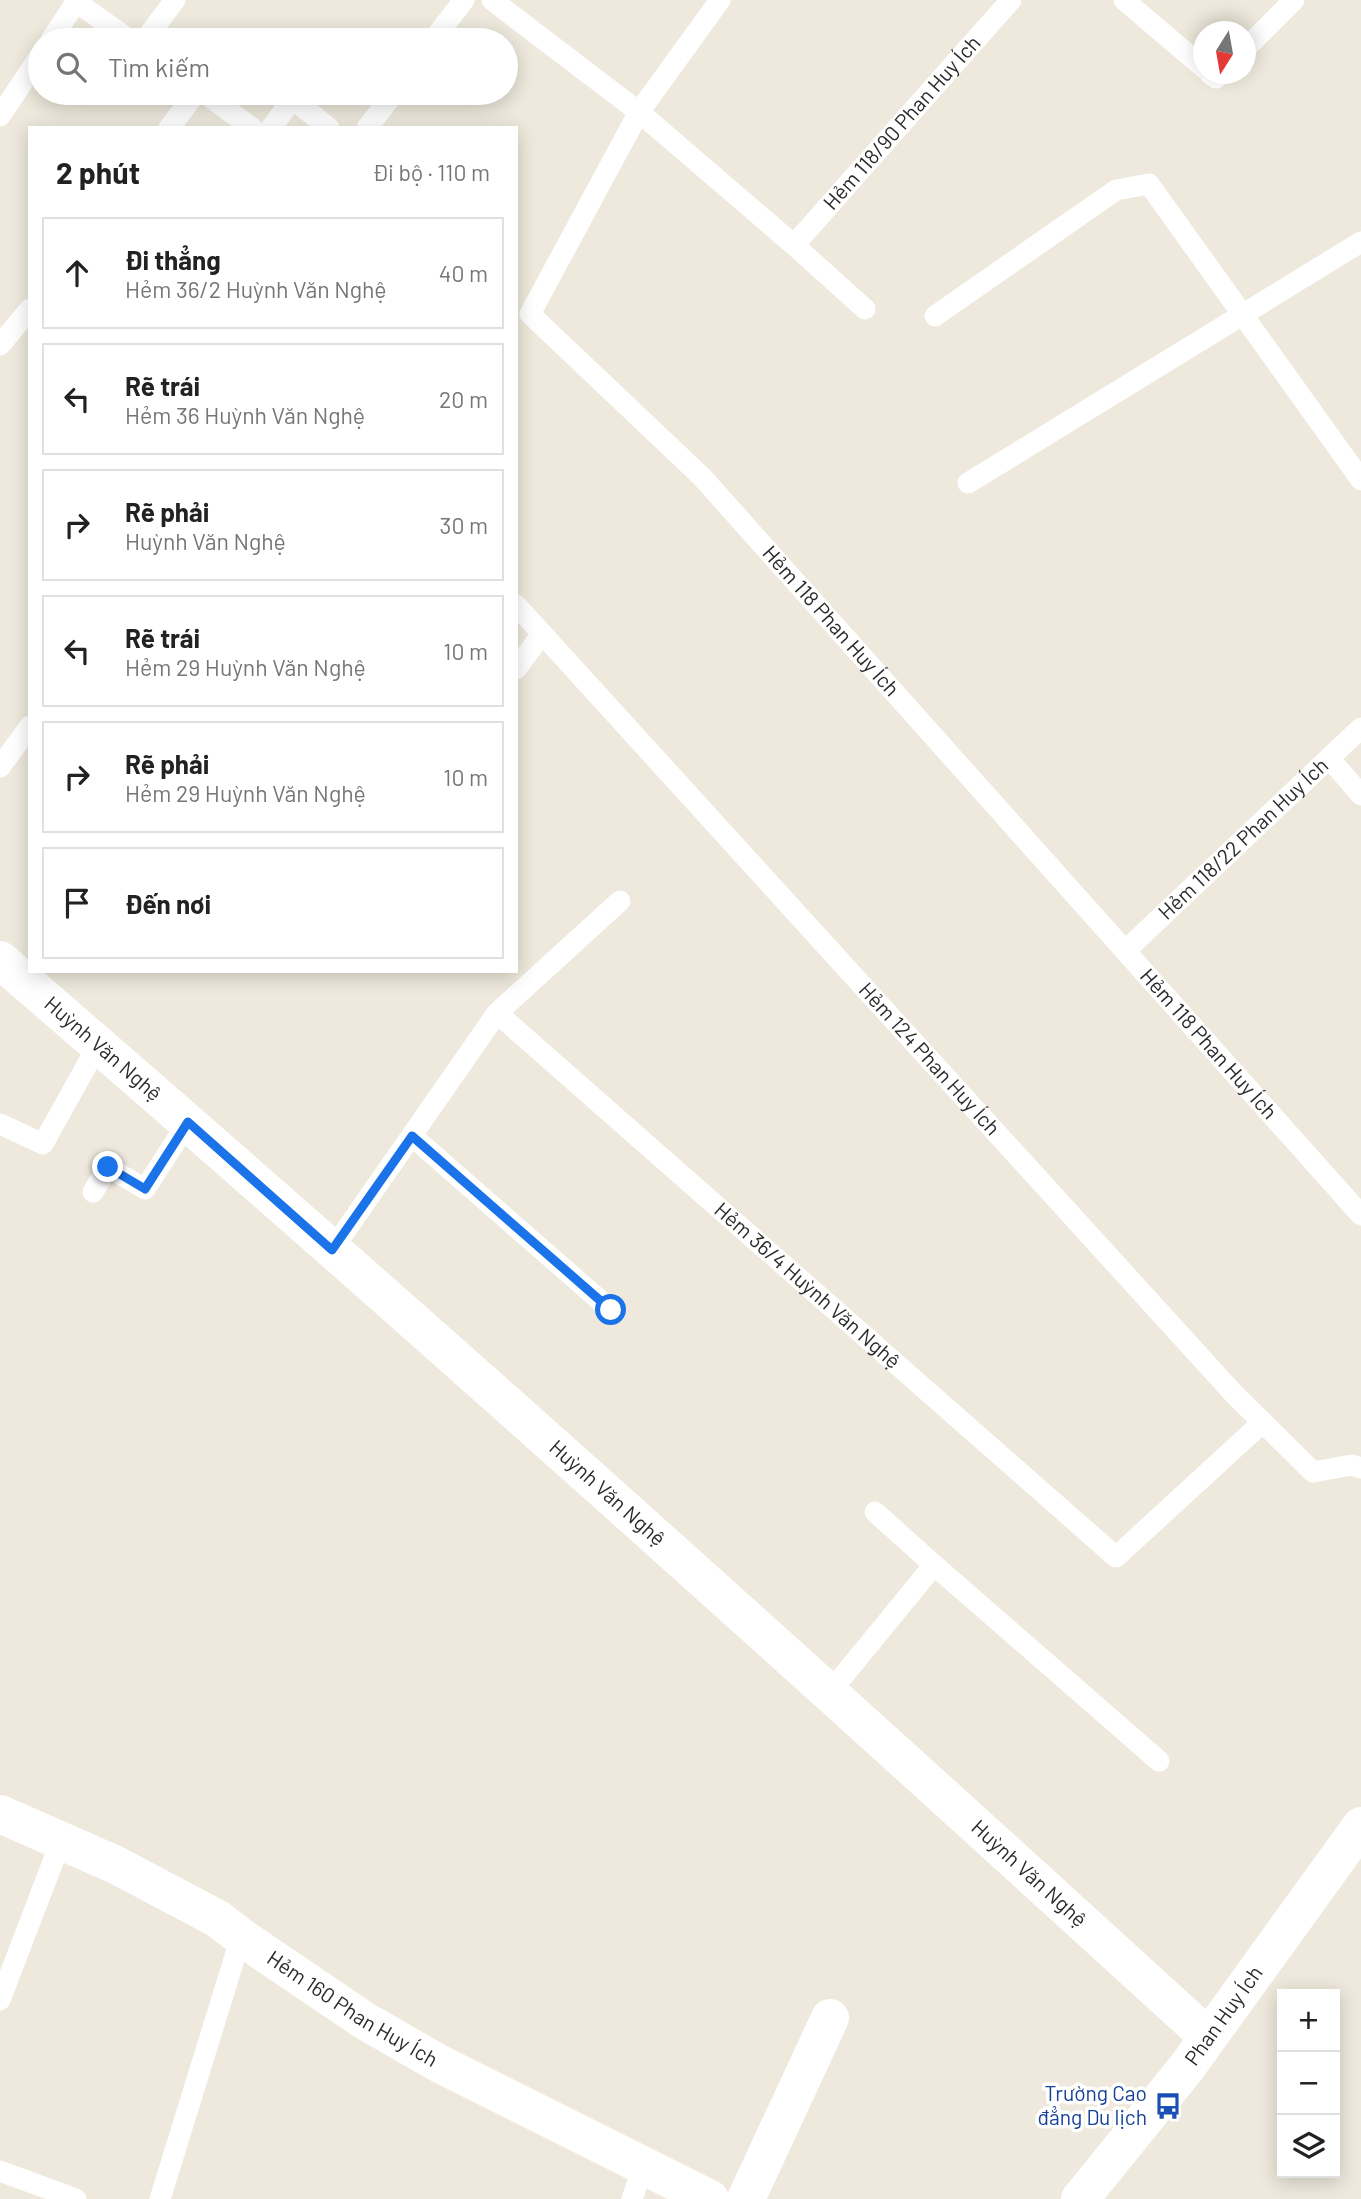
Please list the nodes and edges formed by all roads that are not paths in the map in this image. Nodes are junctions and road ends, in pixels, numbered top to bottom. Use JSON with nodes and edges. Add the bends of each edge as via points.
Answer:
{"nodes":[{"id":1,"x":175,"y":0,"type":"edge"},
{"id":2,"x":464,"y":0,"type":"edge"},
{"id":3,"x":492,"y":0,"type":"edge"},
{"id":4,"x":720,"y":0,"type":"edge"},
{"id":5,"x":1011,"y":0,"type":"edge"},
{"id":6,"x":1124,"y":0,"type":"edge"},
{"id":7,"x":1294,"y":0,"type":"edge"},
{"id":8,"x":74,"y":1,"type":"edge"},
{"id":9,"x":58,"y":28,"type":"edge"},
{"id":10,"x":114,"y":28,"type":"edge"},
{"id":11,"x":154,"y":28,"type":"edge"},
{"id":12,"x":442,"y":28,"type":"edge"},
{"id":13,"x":1256,"y":37,"type":"edge"},
{"id":14,"x":1193,"y":59,"type":"edge"},
{"id":15,"x":28,"y":74,"type":"edge"},
{"id":16,"x":187,"y":105,"type":"edge"},
{"id":17,"x":221,"y":105,"type":"edge"},
{"id":18,"x":288,"y":105,"type":"edge"},
{"id":19,"x":300,"y":105,"type":"edge"},
{"id":20,"x":385,"y":105,"type":"edge"},
{"id":21,"x":639,"y":112,"type":"junction"},
{"id":22,"x":0,"y":116,"type":"edge"},
{"id":23,"x":245,"y":123,"type":"edge"},
{"id":24,"x":171,"y":126,"type":"edge"},
{"id":25,"x":272,"y":126,"type":"edge"},
{"id":26,"x":326,"y":126,"type":"edge"},
{"id":27,"x":369,"y":126,"type":"edge"},
{"id":28,"x":1361,"y":242,"type":"edge"},
{"id":29,"x":794,"y":245,"type":"junction"},
{"id":30,"x":523,"y":310,"type":"edge"},
{"id":31,"x":865,"y":310,"type":"dead end"},
{"id":32,"x":28,"y":311,"type":"edge"},
{"id":33,"x":1241,"y":315,"type":"junction"},
{"id":34,"x":935,"y":316,"type":"dead end"},
{"id":35,"x":0,"y":345,"type":"edge"},
{"id":36,"x":1361,"y":480,"type":"edge"},
{"id":37,"x":968,"y":483,"type":"dead end"},
{"id":38,"x":518,"y":607,"type":"edge"},
{"id":39,"x":542,"y":634,"type":"junction"},
{"id":40,"x":518,"y":666,"type":"edge"},
{"id":41,"x":1361,"y":728,"type":"edge"},
{"id":42,"x":28,"y":729,"type":"edge"},
{"id":43,"x":1329,"y":758,"type":"junction"},
{"id":44,"x":0,"y":767,"type":"edge"},
{"id":45,"x":1361,"y":795,"type":"edge"},
{"id":46,"x":620,"y":901,"type":"dead end"},
{"id":47,"x":1125,"y":951,"type":"junction"},
{"id":48,"x":0,"y":960,"type":"edge"},
{"id":49,"x":498,"y":1013,"type":"junction"},
{"id":50,"x":98,"y":1045,"type":"junction"},
{"id":51,"x":188,"y":1122,"type":"junction"},
{"id":52,"x":0,"y":1124,"type":"edge"},
{"id":53,"x":412,"y":1136,"type":"junction"},
{"id":54,"x":93,"y":1192,"type":"dead end"},
{"id":55,"x":1361,"y":1215,"type":"edge"},
{"id":56,"x":332,"y":1250,"type":"junction"},
{"id":57,"x":611,"y":1310,"type":"dead end"},
{"id":58,"x":1263,"y":1422,"type":"junction"},
{"id":59,"x":1361,"y":1468,"type":"edge"},
{"id":60,"x":875,"y":1512,"type":"dead end"},
{"id":61,"x":934,"y":1565,"type":"junction"},
{"id":62,"x":830,"y":1692,"type":"junction"},
{"id":63,"x":1159,"y":1761,"type":"dead end"},
{"id":64,"x":0,"y":1814,"type":"edge"},
{"id":65,"x":1361,"y":1826,"type":"edge"},
{"id":66,"x":61,"y":1840,"type":"junction"},
{"id":67,"x":241,"y":1937,"type":"junction"},
{"id":68,"x":0,"y":2000,"type":"edge"},
{"id":69,"x":830,"y":2018,"type":"dead end"},
{"id":70,"x":1209,"y":2037,"type":"junction"},
{"id":71,"x":0,"y":2171,"type":"edge"},
{"id":72,"x":638,"y":2183,"type":"edge"},
{"id":73,"x":76,"y":2199,"type":"edge"},
{"id":74,"x":160,"y":2199,"type":"edge"},
{"id":75,"x":710,"y":2199,"type":"edge"},
{"id":76,"x":746,"y":2199,"type":"edge"},
{"id":77,"x":1080,"y":2199,"type":"edge"}],
"edges":[{"from":1,"to":11,"type":"lane"},
{"from":2,"to":12,"type":"lane"},
{"from":3,"to":21,"type":"lane"},
{"from":4,"to":21,"type":"lane","name":"Hẻm 118 Phan Huy Ích"},
{"from":5,"to":29,"type":"lane","name":"Hẻm 118/90 Phan Huy Ích"},
{"from":6,"to":14,"type":"lane"},
{"from":7,"to":13,"type":"lane"},
{"from":8,"to":9,"type":"lane"},
{"from":8,"to":10,"type":"lane"},
{"from":15,"to":22,"type":"lane"},
{"from":16,"to":24,"type":"lane"},
{"from":17,"to":23,"type":"lane"},
{"from":18,"to":25,"type":"lane"},
{"from":19,"to":26,"type":"lane"},
{"from":20,"to":27,"type":"lane"},
{"from":21,"to":29,"type":"lane"},
{"from":21,"to":30,"type":"lane","name":"Hẻm 118 Phan Huy Ích"},
{"from":28,"to":33,"type":"lane"},
{"from":29,"to":31,"type":"lane"},
{"from":30,"to":47,"type":"lane","name":"Hẻm 118 Phan Huy Ích","via":[[702,477]]},
{"from":32,"to":35,"type":"lane"},
{"from":33,"to":34,"type":"lane","via":[[1150,184],[1116,190]]},
{"from":33,"to":36,"type":"lane"},
{"from":33,"to":37,"type":"lane"},
{"from":38,"to":39,"type":"lane","name":"Hẻm 124 Phan Huy Ích"},
{"from":39,"to":40,"type":"lane"},
{"from":39,"to":58,"type":"lane","name":"Hẻm 124 Phan Huy Ích"},
{"from":41,"to":43,"type":"lane","name":"Hẻm 118/22 Phan Huy Ích"},
{"from":42,"to":44,"type":"lane"},
{"from":43,"to":45,"type":"lane"},
{"from":43,"to":47,"type":"lane","name":"Hẻm 118/22 Phan Huy Ích"},
{"from":46,"to":49,"type":"lane"},
{"from":47,"to":55,"type":"lane","name":"Hẻm 118 Phan Huy Ích"},
{"from":48,"to":50,"type":"street","name":"Huỳnh Văn Nghệ"},
{"from":49,"to":53,"type":"lane"},
{"from":49,"to":58,"type":"lane","name":"Hẻm 36/4 Huỳnh Văn Nghệ","via":[[1116,1557]]},
{"from":50,"to":51,"type":"street","name":"Huỳnh Văn Nghệ"},
{"from":50,"to":52,"type":"lane","via":[[43,1144]]},
{"from":51,"to":54,"type":"lane","via":[[145,1189],[108,1167]]},
{"from":51,"to":56,"type":"street","name":"Huỳnh Văn Nghệ"},
{"from":53,"to":56,"type":"lane"},
{"from":53,"to":57,"type":"lane"},
{"from":56,"to":62,"type":"street","name":"Huỳnh Văn Nghệ"},
{"from":58,"to":59,"type":"lane","name":"Hẻm 124 Phan Huy Ích","via":[[1314,1472],[1352,1465]]},
{"from":60,"to":61,"type":"lane"},
{"from":61,"to":62,"type":"lane"},
{"from":61,"to":63,"type":"lane"},
{"from":62,"to":70,"type":"street","name":"Huỳnh Văn Nghệ"},
{"from":64,"to":66,"type":"street","name":"Hẻm 160 Phan Huy Ích"},
{"from":65,"to":70,"type":"street","name":"Phan Huy Ích"},
{"from":66,"to":67,"type":"street","name":"Hẻm 160 Phan Huy Ích","via":[[218,1919]]},
{"from":66,"to":68,"type":"lane"},
{"from":67,"to":72,"type":"street","name":"Hẻm 160 Phan Huy Ích","via":[[365,2021]]},
{"from":67,"to":74,"type":"lane"},
{"from":69,"to":76,"type":"street"},
{"from":70,"to":77,"type":"street","name":"Phan Huy Ích"},
{"from":71,"to":73,"type":"lane"},
{"from":72,"to":75,"type":"street","name":"Hẻm 160 Phan Huy Ích"}]}
